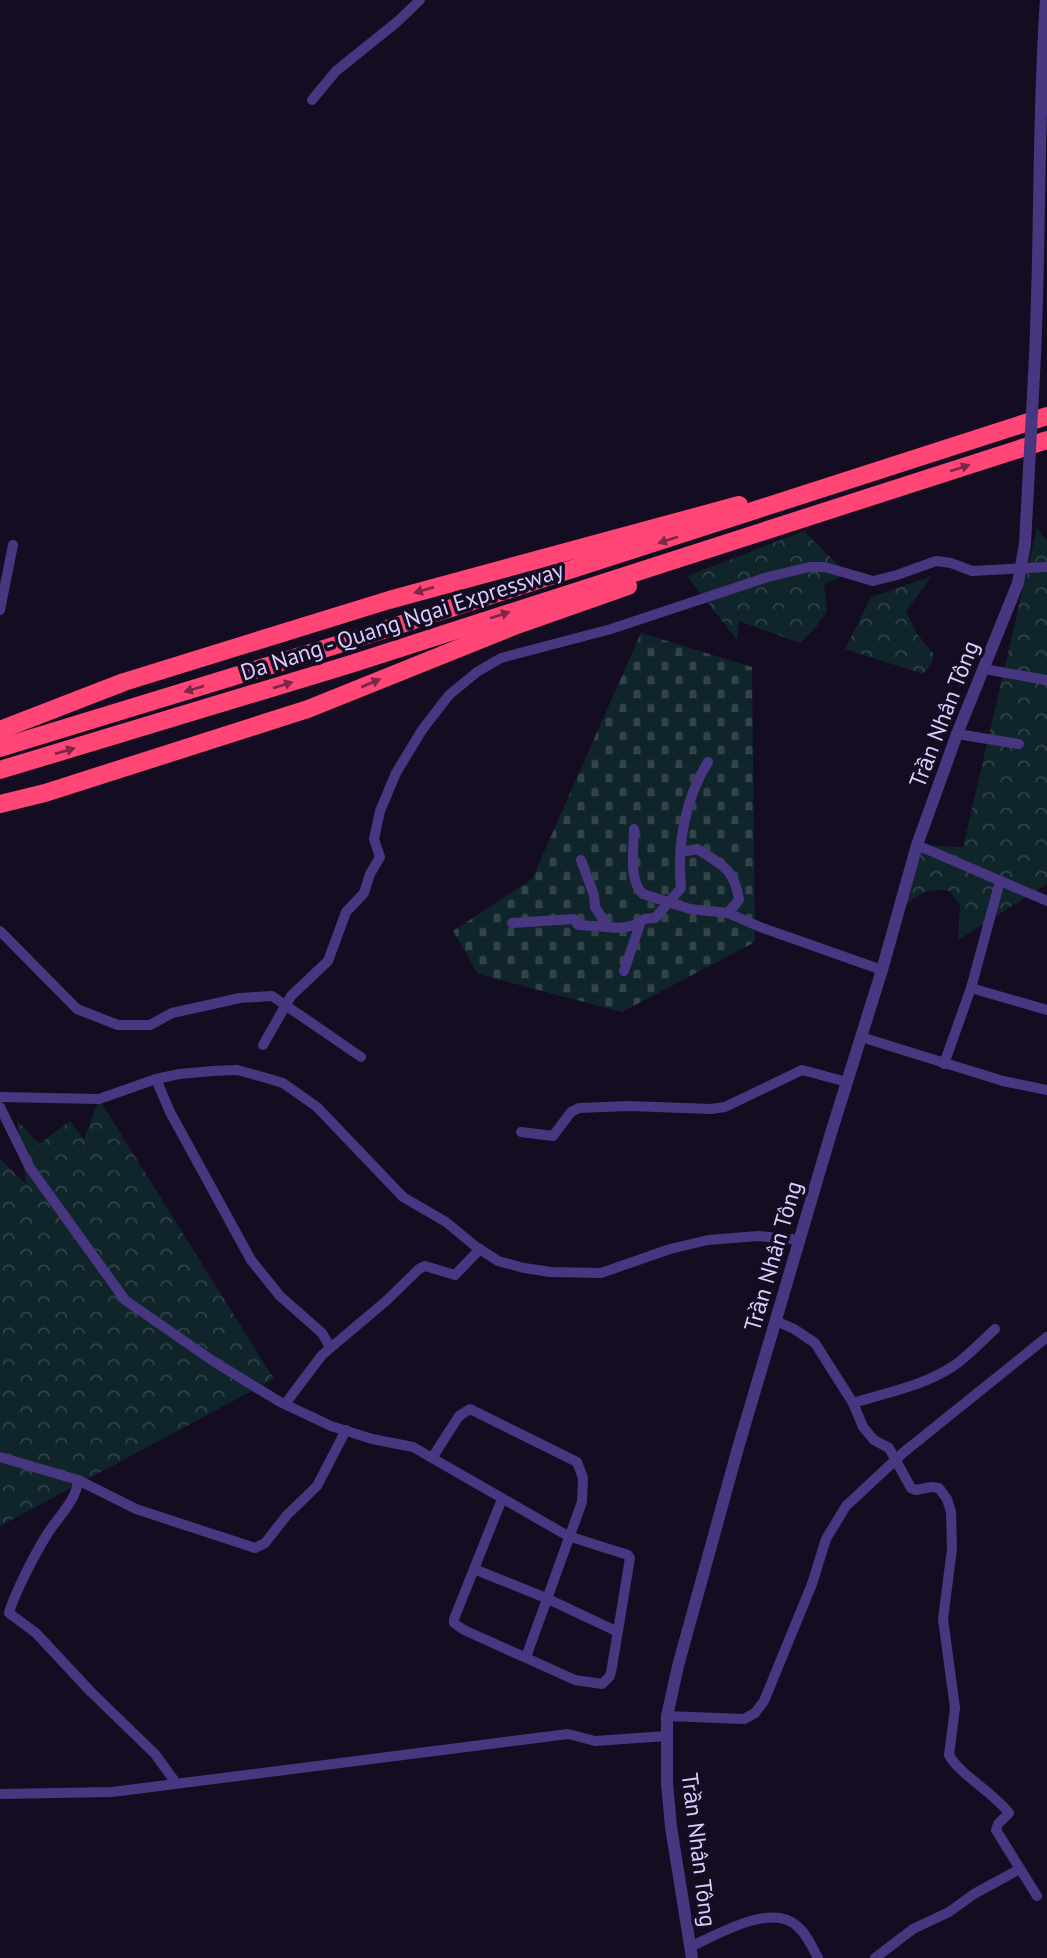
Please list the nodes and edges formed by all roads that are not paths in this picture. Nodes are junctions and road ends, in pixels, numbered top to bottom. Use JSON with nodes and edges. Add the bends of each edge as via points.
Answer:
{"nodes":[{"id":1,"x":420,"y":0,"type":"edge"},
{"id":2,"x":1046,"y":0,"type":"edge"},
{"id":3,"x":312,"y":100,"type":"dead end"},
{"id":4,"x":1047,"y":416,"type":"edge"},
{"id":5,"x":1047,"y":440,"type":"edge"},
{"id":6,"x":800,"y":492,"type":"junction"},
{"id":7,"x":820,"y":517,"type":"junction"},
{"id":8,"x":13,"y":545,"type":"dead end"},
{"id":9,"x":1047,"y":567,"type":"edge"},
{"id":10,"x":0,"y":610,"type":"edge"},
{"id":11,"x":984,"y":669,"type":"junction"},
{"id":12,"x":1046,"y":680,"type":"edge"},
{"id":13,"x":0,"y":730,"type":"edge"},
{"id":14,"x":957,"y":734,"type":"junction"},
{"id":15,"x":1019,"y":744,"type":"dead end"},
{"id":16,"x":0,"y":748,"type":"edge"},
{"id":17,"x":708,"y":762,"type":"dead end"},
{"id":18,"x":0,"y":770,"type":"edge"},
{"id":19,"x":0,"y":804,"type":"edge"},
{"id":20,"x":634,"y":829,"type":"dead end"},
{"id":21,"x":917,"y":845,"type":"junction"},
{"id":22,"x":681,"y":852,"type":"junction"},
{"id":23,"x":581,"y":860,"type":"dead end"},
{"id":24,"x":1000,"y":881,"type":"junction"},
{"id":25,"x":669,"y":901,"type":"junction"},
{"id":26,"x":1047,"y":901,"type":"edge"},
{"id":27,"x":728,"y":913,"type":"junction"},
{"id":28,"x":512,"y":923,"type":"dead end"},
{"id":29,"x":640,"y":924,"type":"junction"},
{"id":30,"x":608,"y":927,"type":"junction"},
{"id":31,"x":0,"y":931,"type":"edge"},
{"id":32,"x":882,"y":970,"type":"junction"},
{"id":33,"x":624,"y":971,"type":"dead end"},
{"id":34,"x":971,"y":988,"type":"junction"},
{"id":35,"x":287,"y":1004,"type":"junction"},
{"id":36,"x":1047,"y":1010,"type":"edge"},
{"id":37,"x":861,"y":1037,"type":"junction"},
{"id":38,"x":263,"y":1045,"type":"dead end"},
{"id":39,"x":361,"y":1058,"type":"dead end"},
{"id":40,"x":944,"y":1064,"type":"junction"},
{"id":41,"x":156,"y":1079,"type":"junction"},
{"id":42,"x":847,"y":1082,"type":"junction"},
{"id":43,"x":1047,"y":1090,"type":"edge"},
{"id":44,"x":0,"y":1097,"type":"edge"},
{"id":45,"x":0,"y":1107,"type":"edge"},
{"id":46,"x":521,"y":1132,"type":"dead end"},
{"id":47,"x":800,"y":1240,"type":"junction"},
{"id":48,"x":480,"y":1249,"type":"junction"},
{"id":49,"x":776,"y":1321,"type":"junction"},
{"id":50,"x":995,"y":1329,"type":"dead end"},
{"id":51,"x":1047,"y":1337,"type":"edge"},
{"id":52,"x":330,"y":1347,"type":"junction"},
{"id":53,"x":853,"y":1403,"type":"junction"},
{"id":54,"x":285,"y":1404,"type":"junction"},
{"id":55,"x":346,"y":1430,"type":"junction"},
{"id":56,"x":0,"y":1457,"type":"edge"},
{"id":57,"x":432,"y":1458,"type":"junction"},
{"id":58,"x":896,"y":1459,"type":"junction"},
{"id":59,"x":78,"y":1480,"type":"junction"},
{"id":60,"x":502,"y":1499,"type":"junction"},
{"id":61,"x":568,"y":1536,"type":"junction"},
{"id":62,"x":474,"y":1569,"type":"junction"},
{"id":63,"x":546,"y":1598,"type":"junction"},
{"id":64,"x":617,"y":1631,"type":"junction"},
{"id":65,"x":526,"y":1657,"type":"junction"},
{"id":66,"x":667,"y":1716,"type":"junction"},
{"id":67,"x":667,"y":1736,"type":"junction"},
{"id":68,"x":176,"y":1783,"type":"junction"},
{"id":69,"x":0,"y":1794,"type":"edge"},
{"id":70,"x":1020,"y":1869,"type":"junction"},
{"id":71,"x":1037,"y":1896,"type":"dead end"},
{"id":72,"x":691,"y":1953,"type":"edge"},
{"id":73,"x":818,"y":1958,"type":"edge"},
{"id":74,"x":875,"y":1958,"type":"edge"}],
"edges":[{"from":1,"to":3,"type":"street","via":[[336,71]]},
{"from":2,"to":11,"type":"street","name":"Trần Nhân Tông","bridge":true,"via":[[1025,544],[1018,583]]},
{"from":4,"to":6,"type":"highway"},
{"from":7,"to":5,"type":"highway","one_way":true},
{"from":6,"to":13,"type":"highway","one_way":true,"via":[[388,600],[124,682]]},
{"from":6,"to":16,"type":"highway","name":"Da Nang - Quang Ngai Expressway","one_way":true,"via":[[343,643]]},
{"from":18,"to":7,"type":"highway","name":"Da Nang - Quang Ngai Expressway","one_way":true},
{"from":19,"to":7,"type":"highway","one_way":true,"via":[[308,709],[517,625]]},
{"from":8,"to":10,"type":"street"},
{"from":9,"to":35,"type":"street","via":[[972,571],[936,561],[873,581],[809,567],[501,658],[477,671],[449,695],[396,773],[374,839],[380,857],[364,892],[346,912],[328,961]]},
{"from":11,"to":12,"type":"street"},
{"from":11,"to":14,"type":"street","name":"Trần Nhân Tông"},
{"from":14,"to":15,"type":"street"},
{"from":14,"to":21,"type":"street","name":"Trần Nhân Tông"},
{"from":17,"to":22,"type":"street","via":[[695,782],[685,814]]},
{"from":20,"to":25,"type":"street","via":[[638,889]]},
{"from":21,"to":24,"type":"street"},
{"from":21,"to":32,"type":"street","name":"Trần Nhân Tông"},
{"from":22,"to":25,"type":"street","via":[[681,888]]},
{"from":22,"to":27,"type":"street","via":[[697,849],[721,864],[737,883],[739,900]]},
{"from":23,"to":30,"type":"street","via":[[595,907]]},
{"from":24,"to":26,"type":"street"},
{"from":24,"to":34,"type":"street"},
{"from":25,"to":27,"type":"street","via":[[690,909]]},
{"from":25,"to":29,"type":"street","via":[[655,918]]},
{"from":27,"to":32,"type":"street"},
{"from":28,"to":30,"type":"street","via":[[573,919],[578,925]]},
{"from":29,"to":30,"type":"street"},
{"from":29,"to":33,"type":"street"},
{"from":31,"to":35,"type":"street","via":[[77,1009],[117,1026],[150,1025],[172,1013],[240,998],[272,996]]},
{"from":32,"to":37,"type":"street","name":"Trần Nhân Tông"},
{"from":34,"to":36,"type":"street"},
{"from":34,"to":40,"type":"street"},
{"from":35,"to":38,"type":"street"},
{"from":35,"to":39,"type":"street"},
{"from":37,"to":40,"type":"street"},
{"from":37,"to":42,"type":"street","name":"Trần Nhân Tông"},
{"from":40,"to":43,"type":"street"},
{"from":41,"to":44,"type":"street","via":[[99,1099]]},
{"from":41,"to":48,"type":"street","via":[[237,1070],[283,1083],[317,1107],[403,1196]]},
{"from":41,"to":52,"type":"street","via":[[251,1260]]},
{"from":42,"to":46,"type":"street","via":[[802,1070],[725,1107],[579,1108],[553,1136]]},
{"from":42,"to":47,"type":"street","name":"Trần Nhân Tông"},
{"from":45,"to":54,"type":"street","via":[[30,1168],[125,1300],[213,1362]]},
{"from":47,"to":48,"type":"street","via":[[758,1236],[708,1240],[601,1273],[524,1268],[498,1261]]},
{"from":47,"to":49,"type":"street","name":"Trần Nhân Tông"},
{"from":48,"to":52,"type":"street","via":[[455,1275],[425,1266],[419,1269]]},
{"from":49,"to":53,"type":"street","via":[[815,1343]]},
{"from":49,"to":66,"type":"street","name":"Trần Nhân Tông","via":[[690,1616]]},
{"from":50,"to":53,"type":"street","via":[[956,1364],[935,1376]]},
{"from":51,"to":58,"type":"street"},
{"from":52,"to":54,"type":"street"},
{"from":53,"to":58,"type":"street","via":[[871,1438],[887,1446]]},
{"from":54,"to":55,"type":"street"},
{"from":55,"to":57,"type":"street","via":[[413,1447]]},
{"from":55,"to":59,"type":"street","via":[[317,1486],[265,1543],[255,1548],[136,1509]]},
{"from":56,"to":59,"type":"street"},
{"from":57,"to":60,"type":"street"},
{"from":57,"to":61,"type":"street","via":[[458,1416],[470,1409],[577,1462],[583,1492]]},
{"from":58,"to":66,"type":"street","via":[[846,1506],[826,1539],[813,1584],[764,1702],[755,1713],[744,1719]]},
{"from":58,"to":70,"type":"street","via":[[913,1489],[936,1487],[947,1499],[953,1528],[943,1619],[955,1713],[949,1755],[1009,1813],[996,1830]]},
{"from":59,"to":68,"type":"street","via":[[9,1613],[36,1633],[155,1754]]},
{"from":60,"to":61,"type":"street"},
{"from":60,"to":62,"type":"street"},
{"from":61,"to":63,"type":"street"},
{"from":61,"to":64,"type":"street","via":[[630,1558]]},
{"from":62,"to":63,"type":"street"},
{"from":62,"to":65,"type":"street","via":[[454,1623]]},
{"from":63,"to":64,"type":"street"},
{"from":63,"to":65,"type":"street"},
{"from":64,"to":65,"type":"street","via":[[610,1676],[602,1684],[575,1680]]},
{"from":66,"to":67,"type":"street","name":"Trần Nhân Tông"},
{"from":67,"to":68,"type":"street","via":[[595,1741],[568,1734]]},
{"from":67,"to":72,"type":"street","name":"Trần Nhân Tông","via":[[671,1827]]},
{"from":68,"to":69,"type":"street","via":[[112,1791]]},
{"from":70,"to":71,"type":"street"},
{"from":70,"to":74,"type":"street","via":[[914,1929]]},
{"from":72,"to":73,"type":"street","via":[[756,1920],[774,1917],[797,1926]]}]}
